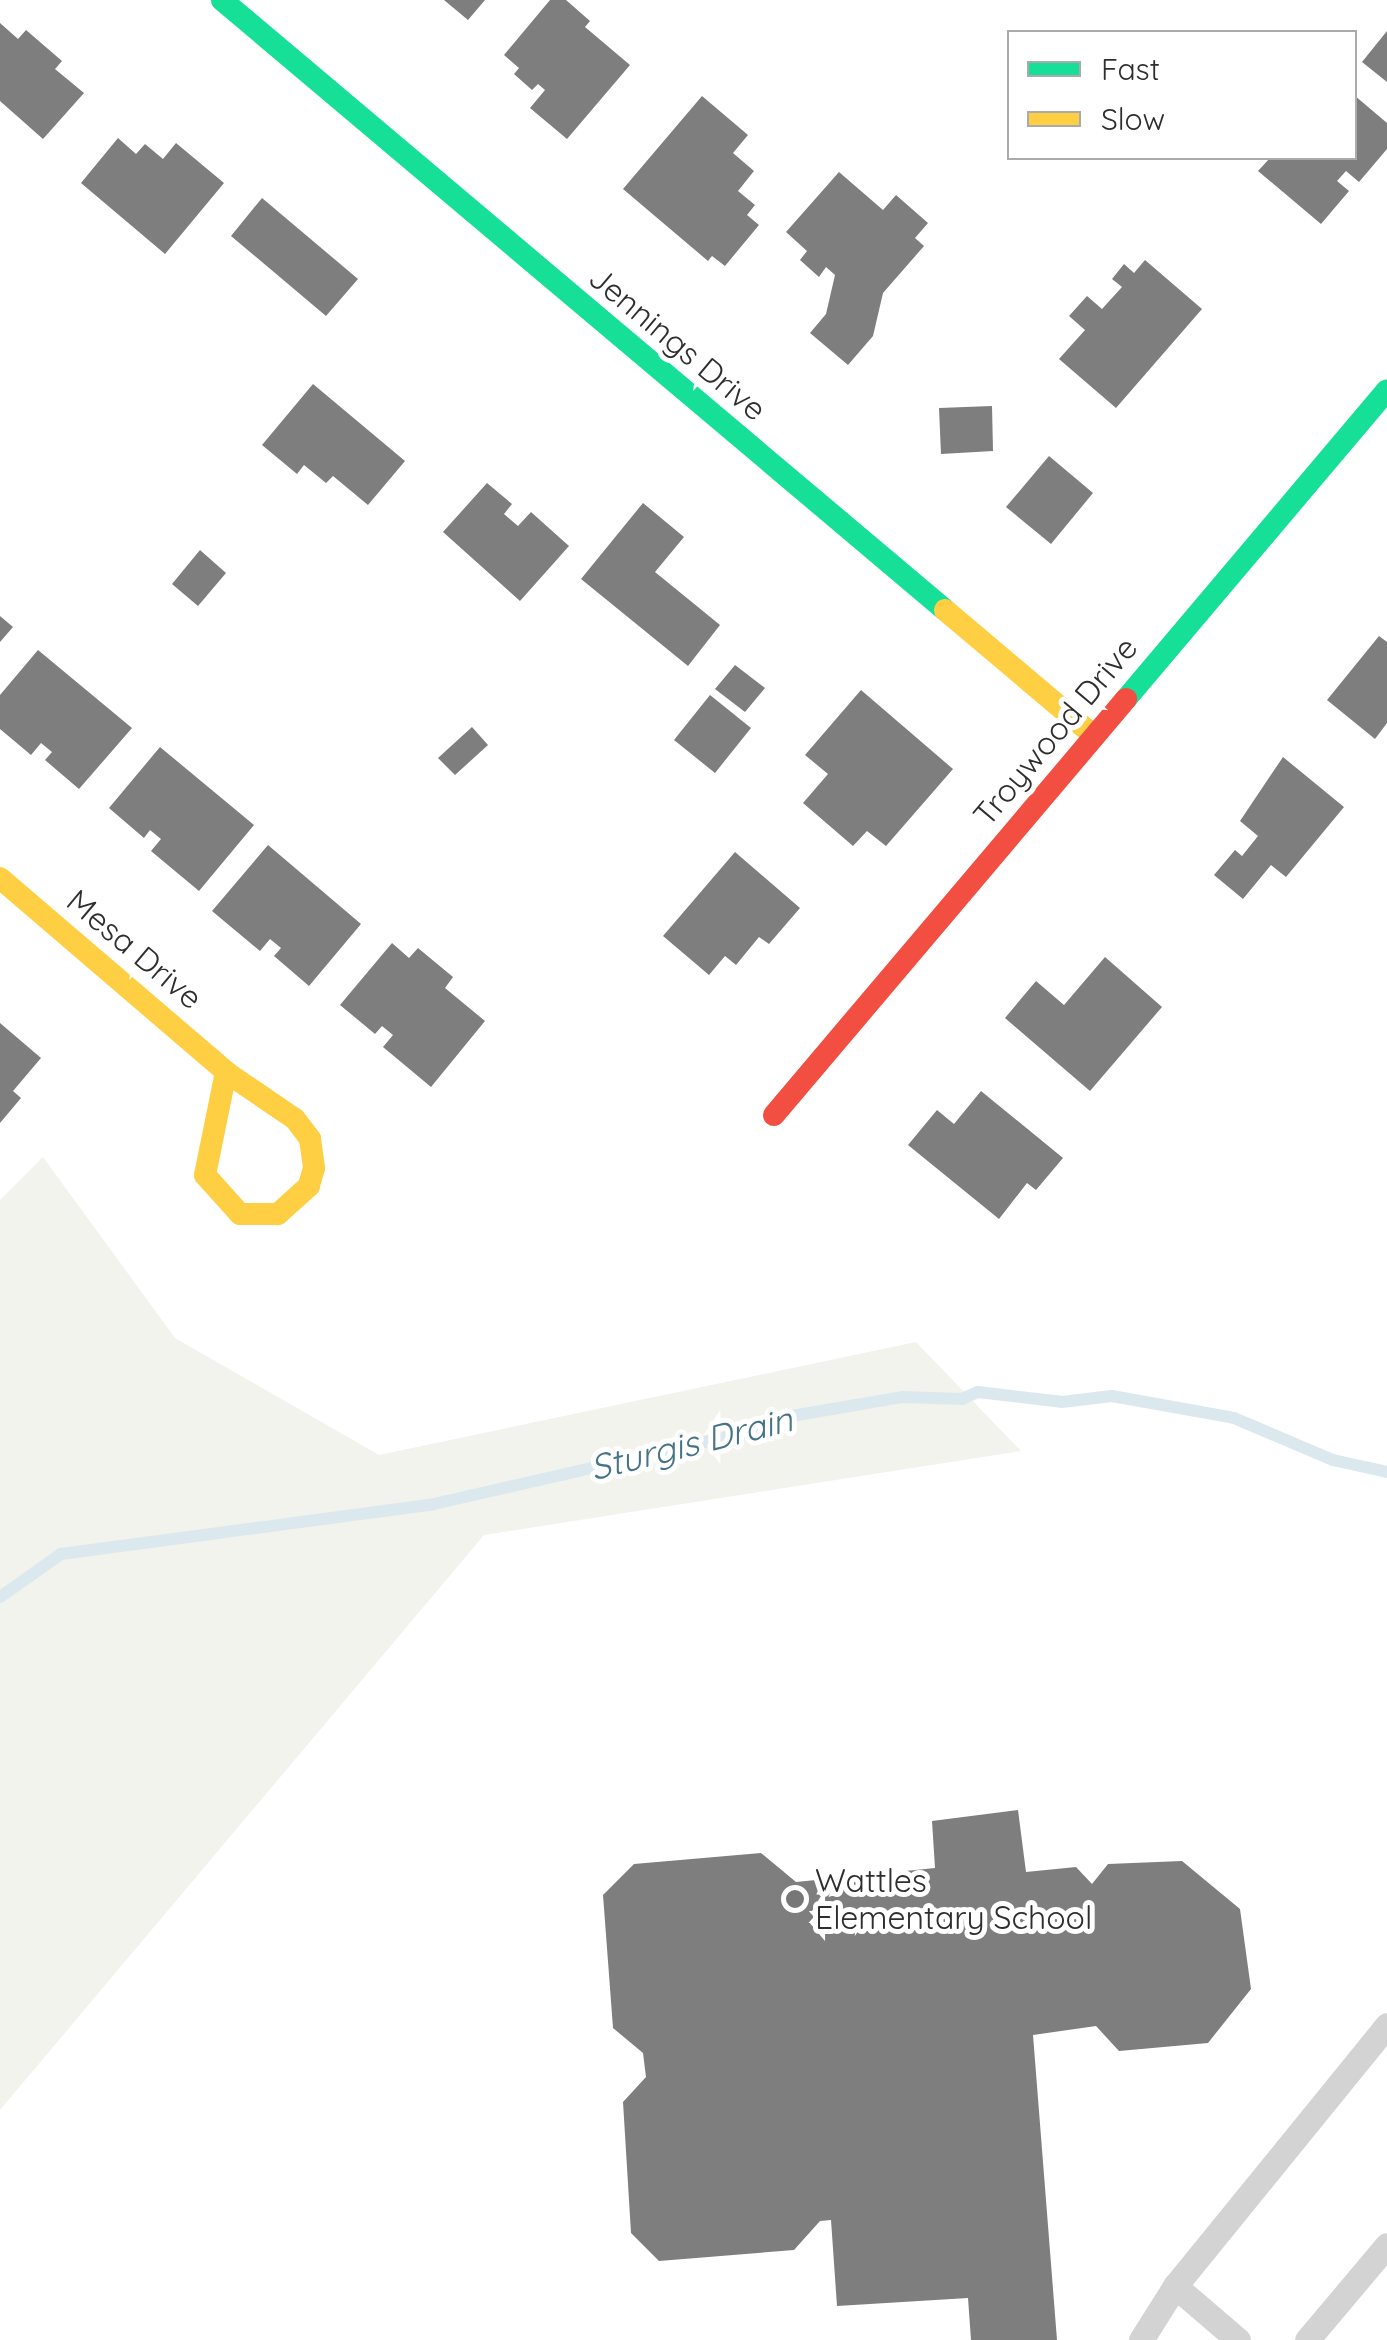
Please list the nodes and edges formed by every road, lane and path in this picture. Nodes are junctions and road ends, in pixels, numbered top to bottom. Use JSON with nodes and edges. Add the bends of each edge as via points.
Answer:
{"nodes":[{"id":1,"x":222,"y":0,"type":"edge"},
{"id":2,"x":1387,"y":390,"type":"edge"},
{"id":3,"x":1093,"y":735,"type":"junction"},
{"id":4,"x":0,"y":878,"type":"edge"},
{"id":5,"x":226,"y":1072,"type":"junction"},
{"id":6,"x":774,"y":1115,"type":"dead end"},
{"id":7,"x":1387,"y":2025,"type":"edge"},
{"id":8,"x":1387,"y":2245,"type":"edge"},
{"id":9,"x":1175,"y":2286,"type":"junction"},
{"id":10,"x":1142,"y":2340,"type":"edge"},
{"id":11,"x":1238,"y":2340,"type":"edge"},
{"id":12,"x":1307,"y":2340,"type":"edge"}],
"edges":[{"from":1,"to":3,"type":"street","name":"Jennings Drive"},
{"from":2,"to":3,"type":"street","name":"Troywood Drive"},
{"from":3,"to":6,"type":"street","name":"Troywood Drive"},
{"from":4,"to":5,"type":"street","name":"Mesa Drive"},
{"from":5,"to":5,"type":"street","name":"Mesa Drive","via":[[205,1175],[240,1214],[278,1214],[309,1186],[310,1139],[295,1119]]},
{"from":7,"to":9,"type":"lane"},
{"from":8,"to":12,"type":"lane"},
{"from":9,"to":10,"type":"lane"},
{"from":9,"to":11,"type":"lane"}]}
